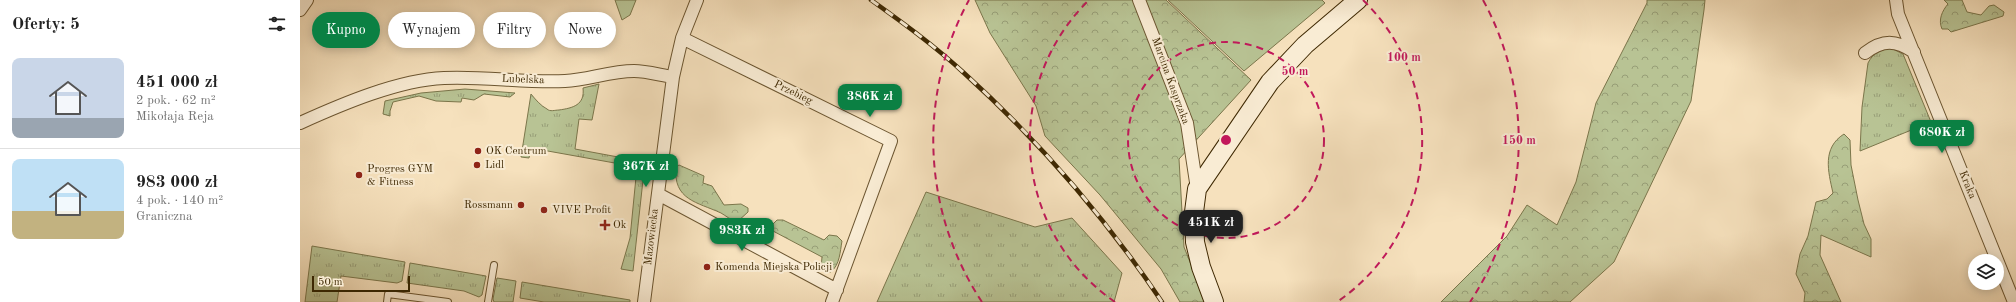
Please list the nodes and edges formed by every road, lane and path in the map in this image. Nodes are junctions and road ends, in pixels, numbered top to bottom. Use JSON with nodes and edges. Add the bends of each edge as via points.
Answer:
{"nodes":[{"id":1,"x":697,"y":0,"type":"edge"},
{"id":2,"x":1139,"y":0,"type":"edge"},
{"id":3,"x":1896,"y":0,"type":"edge"},
{"id":4,"x":1350,"y":5,"type":"edge"},
{"id":5,"x":682,"y":38,"type":"junction"},
{"id":6,"x":1914,"y":52,"type":"junction"},
{"id":7,"x":1865,"y":53,"type":"dead end"},
{"id":8,"x":672,"y":77,"type":"junction"},
{"id":9,"x":300,"y":122,"type":"edge"},
{"id":10,"x":1197,"y":189,"type":"junction"},
{"id":11,"x":658,"y":194,"type":"junction"},
{"id":12,"x":494,"y":265,"type":"dead end"},
{"id":13,"x":837,"y":290,"type":"junction"},
{"id":14,"x":387,"y":302,"type":"edge"},
{"id":15,"x":448,"y":302,"type":"edge"},
{"id":16,"x":488,"y":302,"type":"edge"},
{"id":17,"x":644,"y":302,"type":"edge"},
{"id":18,"x":832,"y":302,"type":"edge"},
{"id":19,"x":1214,"y":302,"type":"edge"},
{"id":20,"x":2014,"y":302,"type":"edge"}],
"edges":[{"from":1,"to":5,"type":"street"},
{"from":2,"to":10,"type":"street","name":"Marcina Kasprzaka","via":[[1187,123]]},
{"from":3,"to":6,"type":"street","name":"Kraka","via":[[1898,14]]},
{"from":4,"to":10,"type":"street","via":[[1305,45],[1270,82]]},
{"from":5,"to":8,"type":"street"},
{"from":5,"to":13,"type":"street","name":"Przebieg","via":[[890,141]]},
{"from":6,"to":7,"type":"street","via":[[1904,46],[1888,43],[1878,44]]},
{"from":6,"to":20,"type":"street","name":"Kraka"},
{"from":8,"to":9,"type":"street","name":"Lubelska","via":[[634,71],[566,81],[443,78],[411,82]]},
{"from":8,"to":11,"type":"street","name":"Mazowiecka"},
{"from":10,"to":19,"type":"street","via":[[1194,212],[1195,242],[1200,267]]},
{"from":11,"to":13,"type":"street"},
{"from":11,"to":17,"type":"street","name":"Mazowiecka"},
{"from":12,"to":16,"type":"lane"},
{"from":13,"to":18,"type":"street"},
{"from":14,"to":15,"type":"lane","via":[[388,294]]}]}
